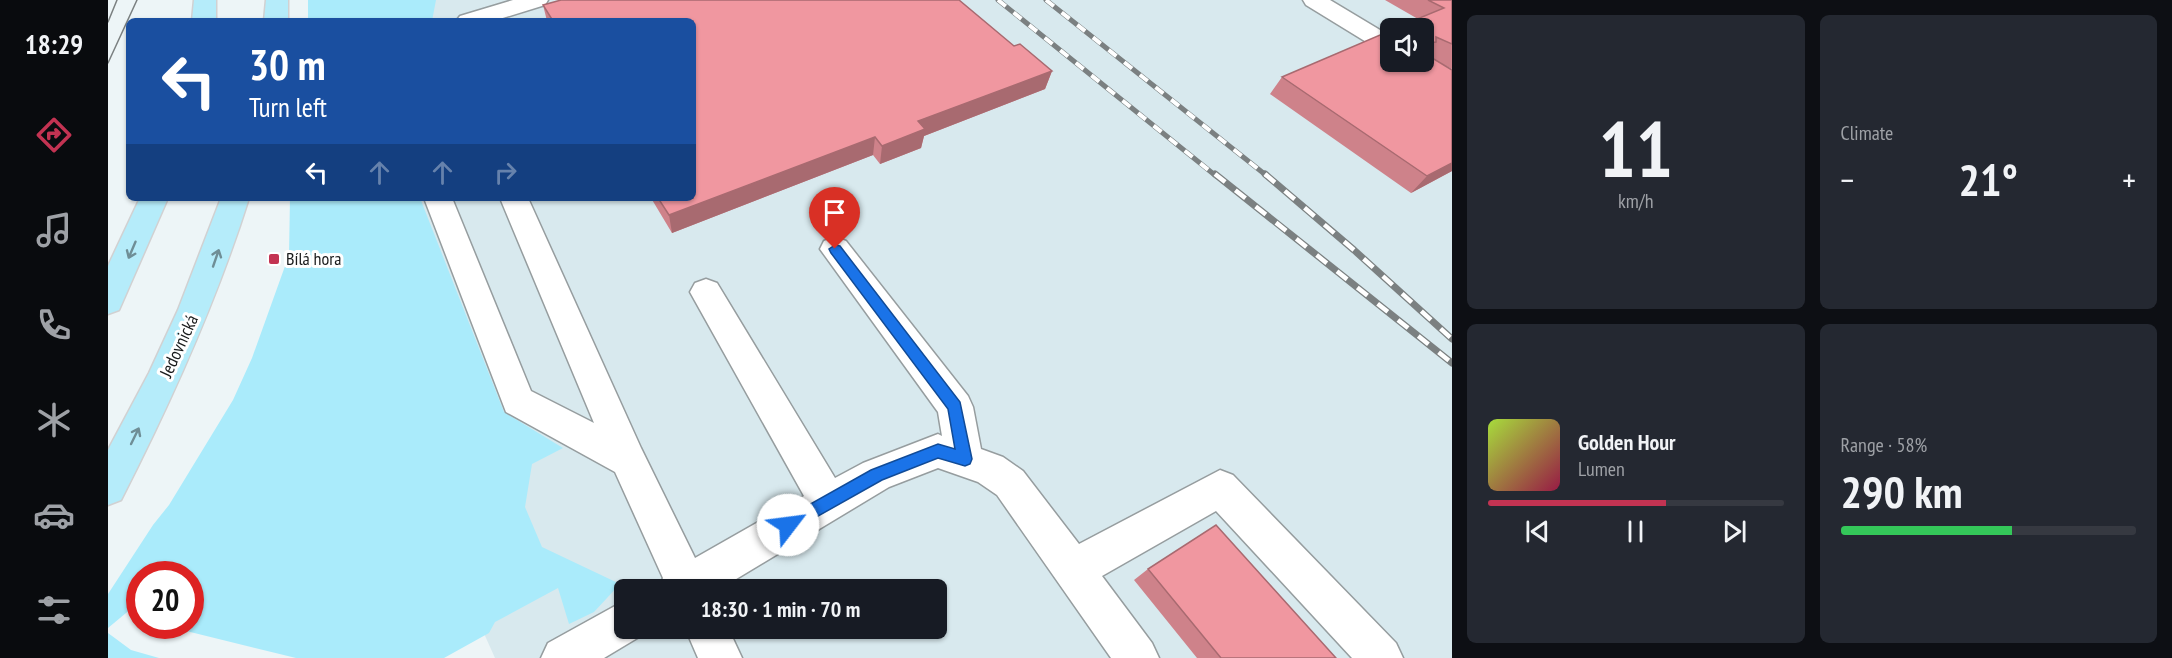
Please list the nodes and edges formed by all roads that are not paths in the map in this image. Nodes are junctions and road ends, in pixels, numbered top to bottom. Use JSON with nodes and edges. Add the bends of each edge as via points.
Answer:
{"nodes":[{"id":1,"x":205,"y":0,"type":"edge"},
{"id":2,"x":277,"y":0,"type":"edge"},
{"id":3,"x":537,"y":0,"type":"edge"},
{"id":4,"x":1314,"y":0,"type":"edge"},
{"id":5,"x":469,"y":13,"type":"edge"},
{"id":6,"x":204,"y":18,"type":"edge"},
{"id":7,"x":276,"y":18,"type":"edge"},
{"id":8,"x":1380,"y":40,"type":"edge"},
{"id":9,"x":152,"y":201,"type":"edge"},
{"id":10,"x":234,"y":201,"type":"edge"},
{"id":11,"x":439,"y":201,"type":"edge"},
{"id":12,"x":515,"y":201,"type":"edge"},
{"id":13,"x":835,"y":249,"type":"dead end"},
{"id":14,"x":705,"y":292,"type":"dead end"},
{"id":15,"x":108,"y":301,"type":"edge"},
{"id":16,"x":965,"y":459,"type":"junction"},
{"id":17,"x":628,"y":460,"type":"junction"},
{"id":18,"x":108,"y":488,"type":"edge"},
{"id":19,"x":828,"y":502,"type":"junction"},
{"id":20,"x":1074,"y":569,"type":"junction"},
{"id":21,"x":680,"y":579,"type":"edge"},
{"id":22,"x":699,"y":579,"type":"edge"},
{"id":23,"x":614,"y":628,"type":"edge"},
{"id":24,"x":711,"y":639,"type":"edge"},
{"id":25,"x":563,"y":658,"type":"edge"},
{"id":26,"x":720,"y":658,"type":"edge"},
{"id":27,"x":1137,"y":658,"type":"edge"},
{"id":28,"x":1381,"y":658,"type":"edge"}],
"edges":[{"from":1,"to":6,"type":"main road"},
{"from":2,"to":7,"type":"main road"},
{"from":3,"to":5,"type":"lane"},
{"from":4,"to":8,"type":"lane"},
{"from":9,"to":15,"type":"main road","one_way":true},
{"from":18,"to":10,"type":"main road","name":"Jedovnická","one_way":true,"via":[[190,324]]},
{"from":11,"to":17,"type":"lane","via":[[518,401]]},
{"from":12,"to":17,"type":"lane"},
{"from":13,"to":16,"type":"lane","via":[[955,407]]},
{"from":14,"to":19,"type":"lane"},
{"from":16,"to":19,"type":"lane","via":[[938,451],[876,475]]},
{"from":16,"to":20,"type":"lane","via":[[1010,483]]},
{"from":17,"to":21,"type":"lane"},
{"from":19,"to":22,"type":"lane"},
{"from":20,"to":27,"type":"lane"},
{"from":20,"to":28,"type":"lane","via":[[1220,488]]},
{"from":23,"to":25,"type":"lane"},
{"from":24,"to":26,"type":"lane"}]}
